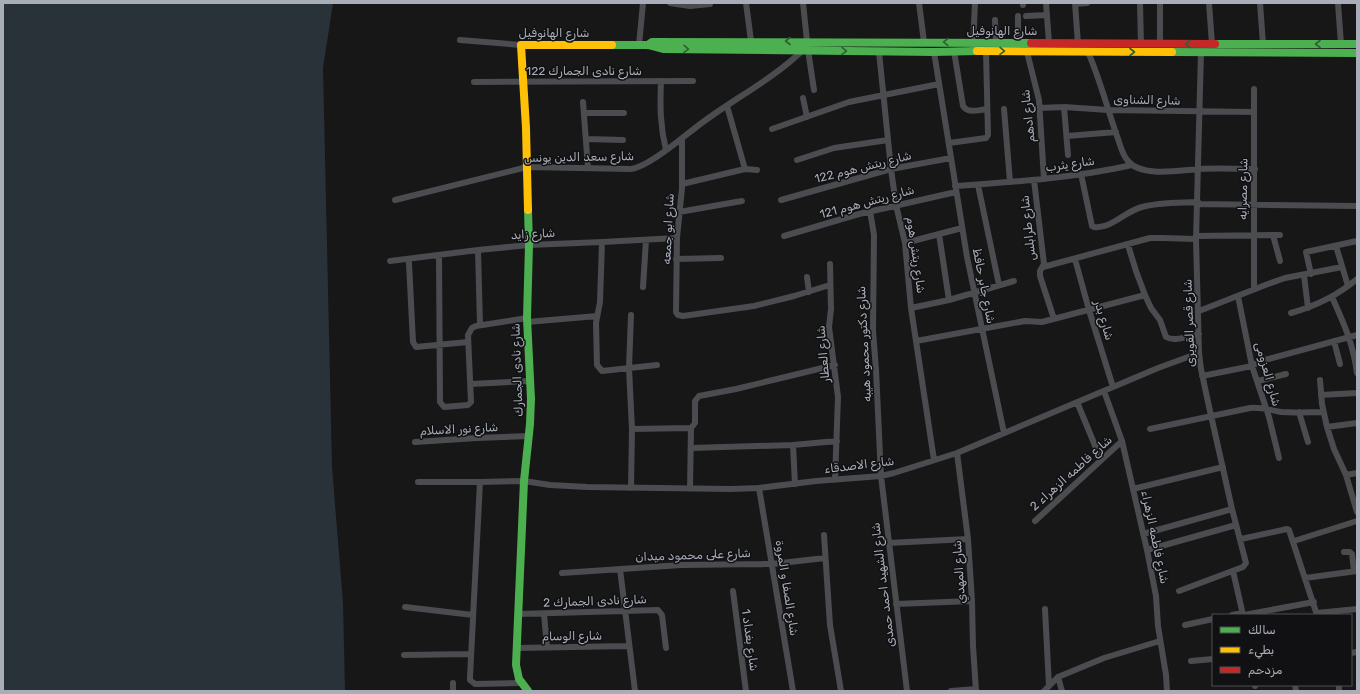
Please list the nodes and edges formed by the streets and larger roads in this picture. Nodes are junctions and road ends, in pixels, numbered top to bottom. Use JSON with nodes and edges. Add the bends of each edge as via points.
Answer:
{"nodes":[{"id":1,"x":643,"y":3,"type":"edge"},
{"id":2,"x":670,"y":3,"type":"edge"},
{"id":3,"x":746,"y":3,"type":"edge"},
{"id":4,"x":803,"y":3,"type":"edge"},
{"id":5,"x":919,"y":3,"type":"edge"},
{"id":6,"x":975,"y":3,"type":"edge"},
{"id":7,"x":1046,"y":3,"type":"edge"},
{"id":8,"x":1075,"y":3,"type":"edge"},
{"id":9,"x":1087,"y":3,"type":"edge"},
{"id":10,"x":1140,"y":3,"type":"edge"},
{"id":11,"x":1160,"y":3,"type":"edge"},
{"id":12,"x":1209,"y":3,"type":"edge"},
{"id":13,"x":1260,"y":3,"type":"edge"},
{"id":14,"x":1338,"y":3,"type":"edge"},
{"id":15,"x":710,"y":4,"type":"edge"},
{"id":16,"x":1047,"y":15,"type":"junction"},
{"id":17,"x":1018,"y":16,"type":"dead end"},
{"id":18,"x":1026,"y":16,"type":"dead end"},
{"id":19,"x":995,"y":20,"type":"dead end"},
{"id":20,"x":460,"y":40,"type":"dead end"},
{"id":21,"x":751,"y":41,"type":"junction"},
{"id":22,"x":807,"y":41,"type":"junction"},
{"id":23,"x":924,"y":42,"type":"junction"},
{"id":24,"x":996,"y":43,"type":"junction"},
{"id":25,"x":1018,"y":43,"type":"junction"},
{"id":26,"x":1049,"y":43,"type":"junction"},
{"id":27,"x":1078,"y":44,"type":"junction"},
{"id":28,"x":1141,"y":44,"type":"junction"},
{"id":29,"x":1160,"y":44,"type":"junction"},
{"id":30,"x":1212,"y":44,"type":"junction"},
{"id":31,"x":1263,"y":44,"type":"junction"},
{"id":32,"x":1341,"y":44,"type":"junction"},
{"id":33,"x":1357,"y":44,"type":"edge"},
{"id":34,"x":521,"y":45,"type":"junction"},
{"id":35,"x":644,"y":45,"type":"junction"},
{"id":36,"x":973,"y":47,"type":"junction"},
{"id":37,"x":805,"y":50,"type":"junction"},
{"id":38,"x":986,"y":50,"type":"junction"},
{"id":39,"x":954,"y":51,"type":"junction"},
{"id":40,"x":879,"y":52,"type":"junction"},
{"id":41,"x":934,"y":52,"type":"junction"},
{"id":42,"x":1027,"y":52,"type":"junction"},
{"id":43,"x":1088,"y":52,"type":"junction"},
{"id":44,"x":1201,"y":52,"type":"junction"},
{"id":45,"x":1357,"y":53,"type":"edge"},
{"id":46,"x":661,"y":81,"type":"junction"},
{"id":47,"x":693,"y":81,"type":"dead end"},
{"id":48,"x":474,"y":82,"type":"dead end"},
{"id":49,"x":524,"y":82,"type":"junction"},
{"id":50,"x":938,"y":84,"type":"junction"},
{"id":51,"x":1254,"y":89,"type":"dead end"},
{"id":52,"x":814,"y":90,"type":"dead end"},
{"id":53,"x":884,"y":94,"type":"junction"},
{"id":54,"x":803,"y":98,"type":"dead end"},
{"id":55,"x":583,"y":102,"type":"dead end"},
{"id":56,"x":727,"y":106,"type":"junction"},
{"id":57,"x":1064,"y":107,"type":"junction"},
{"id":58,"x":1039,"y":108,"type":"junction"},
{"id":59,"x":987,"y":110,"type":"junction"},
{"id":60,"x":1004,"y":110,"type":"dead end"},
{"id":61,"x":1108,"y":110,"type":"junction"},
{"id":62,"x":1201,"y":111,"type":"junction"},
{"id":63,"x":1254,"y":112,"type":"junction"},
{"id":64,"x":584,"y":113,"type":"junction"},
{"id":65,"x":624,"y":113,"type":"dead end"},
{"id":66,"x":807,"y":117,"type":"junction"},
{"id":67,"x":772,"y":129,"type":"dead end"},
{"id":68,"x":1116,"y":132,"type":"junction"},
{"id":69,"x":1067,"y":136,"type":"junction"},
{"id":70,"x":586,"y":139,"type":"junction"},
{"id":71,"x":682,"y":139,"type":"junction"},
{"id":72,"x":622,"y":140,"type":"dead end"},
{"id":73,"x":888,"y":140,"type":"junction"},
{"id":74,"x":949,"y":143,"type":"junction"},
{"id":75,"x":666,"y":150,"type":"junction"},
{"id":76,"x":1068,"y":155,"type":"dead end"},
{"id":77,"x":951,"y":158,"type":"junction"},
{"id":78,"x":797,"y":160,"type":"dead end"},
{"id":79,"x":1132,"y":165,"type":"junction"},
{"id":80,"x":527,"y":167,"type":"junction"},
{"id":81,"x":588,"y":168,"type":"junction"},
{"id":82,"x":745,"y":169,"type":"junction"},
{"id":83,"x":891,"y":169,"type":"junction"},
{"id":84,"x":1199,"y":169,"type":"junction"},
{"id":85,"x":1255,"y":169,"type":"junction"},
{"id":86,"x":757,"y":170,"type":"dead end"},
{"id":87,"x":1081,"y":174,"type":"junction"},
{"id":88,"x":1044,"y":179,"type":"junction"},
{"id":89,"x":1034,"y":180,"type":"junction"},
{"id":90,"x":1010,"y":182,"type":"junction"},
{"id":91,"x":682,"y":184,"type":"junction"},
{"id":92,"x":978,"y":185,"type":"junction"},
{"id":93,"x":956,"y":189,"type":"junction"},
{"id":94,"x":395,"y":200,"type":"dead end"},
{"id":95,"x":781,"y":200,"type":"dead end"},
{"id":96,"x":742,"y":202,"type":"dead end"},
{"id":97,"x":1198,"y":203,"type":"junction"},
{"id":98,"x":896,"y":205,"type":"junction"},
{"id":99,"x":1254,"y":205,"type":"junction"},
{"id":100,"x":1357,"y":206,"type":"edge"},
{"id":101,"x":679,"y":212,"type":"junction"},
{"id":102,"x":870,"y":212,"type":"junction"},
{"id":103,"x":962,"y":228,"type":"junction"},
{"id":104,"x":939,"y":234,"type":"junction"},
{"id":105,"x":1253,"y":235,"type":"junction"},
{"id":106,"x":784,"y":236,"type":"dead end"},
{"id":107,"x":677,"y":238,"type":"junction"},
{"id":108,"x":1196,"y":238,"type":"junction"},
{"id":109,"x":646,"y":240,"type":"junction"},
{"id":110,"x":1357,"y":241,"type":"edge"},
{"id":111,"x":602,"y":242,"type":"junction"},
{"id":112,"x":905,"y":243,"type":"junction"},
{"id":113,"x":529,"y":245,"type":"junction"},
{"id":114,"x":1128,"y":245,"type":"junction"},
{"id":115,"x":1336,"y":246,"type":"junction"},
{"id":116,"x":478,"y":250,"type":"junction"},
{"id":117,"x":439,"y":255,"type":"junction"},
{"id":118,"x":721,"y":258,"type":"dead end"},
{"id":119,"x":676,"y":259,"type":"junction"},
{"id":120,"x":1075,"y":259,"type":"junction"},
{"id":121,"x":390,"y":261,"type":"dead end"},
{"id":122,"x":1280,"y":261,"type":"dead end"},
{"id":123,"x":409,"y":263,"type":"dead end"},
{"id":124,"x":830,"y":264,"type":"dead end"},
{"id":125,"x":1043,"y":267,"type":"junction"},
{"id":126,"x":1342,"y":267,"type":"junction"},
{"id":127,"x":1311,"y":274,"type":"junction"},
{"id":128,"x":1304,"y":275,"type":"junction"},
{"id":129,"x":807,"y":277,"type":"dead end"},
{"id":130,"x":1357,"y":279,"type":"edge"},
{"id":131,"x":1014,"y":281,"type":"dead end"},
{"id":132,"x":830,"y":285,"type":"junction"},
{"id":133,"x":999,"y":285,"type":"junction"},
{"id":134,"x":1348,"y":286,"type":"junction"},
{"id":135,"x":643,"y":287,"type":"dead end"},
{"id":136,"x":1254,"y":289,"type":"junction"},
{"id":137,"x":809,"y":292,"type":"junction"},
{"id":138,"x":974,"y":293,"type":"junction"},
{"id":139,"x":1145,"y":295,"type":"junction"},
{"id":140,"x":1238,"y":296,"type":"junction"},
{"id":141,"x":1332,"y":297,"type":"junction"},
{"id":142,"x":949,"y":300,"type":"junction"},
{"id":143,"x":911,"y":308,"type":"junction"},
{"id":144,"x":1308,"y":308,"type":"junction"},
{"id":145,"x":1089,"y":310,"type":"junction"},
{"id":146,"x":1199,"y":311,"type":"junction"},
{"id":147,"x":1291,"y":313,"type":"dead end"},
{"id":148,"x":597,"y":316,"type":"junction"},
{"id":149,"x":631,"y":316,"type":"dead end"},
{"id":150,"x":1054,"y":319,"type":"junction"},
{"id":151,"x":527,"y":320,"type":"junction"},
{"id":152,"x":480,"y":325,"type":"junction"},
{"id":153,"x":982,"y":330,"type":"junction"},
{"id":154,"x":1199,"y":334,"type":"junction"},
{"id":155,"x":1357,"y":335,"type":"edge"},
{"id":156,"x":1350,"y":337,"type":"junction"},
{"id":157,"x":916,"y":341,"type":"junction"},
{"id":158,"x":1334,"y":341,"type":"junction"},
{"id":159,"x":468,"y":342,"type":"junction"},
{"id":160,"x":440,"y":344,"type":"junction"},
{"id":161,"x":1199,"y":353,"type":"junction"},
{"id":162,"x":1340,"y":364,"type":"dead end"},
{"id":163,"x":657,"y":365,"type":"dead end"},
{"id":164,"x":835,"y":365,"type":"junction"},
{"id":165,"x":1252,"y":366,"type":"junction"},
{"id":166,"x":629,"y":368,"type":"junction"},
{"id":167,"x":1357,"y":373,"type":"edge"},
{"id":168,"x":1286,"y":374,"type":"dead end"},
{"id":169,"x":1202,"y":376,"type":"junction"},
{"id":170,"x":1320,"y":380,"type":"dead end"},
{"id":171,"x":529,"y":381,"type":"junction"},
{"id":172,"x":1258,"y":381,"type":"junction"},
{"id":173,"x":471,"y":384,"type":"junction"},
{"id":174,"x":1113,"y":388,"type":"junction"},
{"id":175,"x":1104,"y":391,"type":"junction"},
{"id":176,"x":1357,"y":393,"type":"edge"},
{"id":177,"x":1321,"y":394,"type":"junction"},
{"id":178,"x":1077,"y":402,"type":"junction"},
{"id":179,"x":1265,"y":408,"type":"junction"},
{"id":180,"x":1299,"y":412,"type":"junction"},
{"id":181,"x":1323,"y":412,"type":"junction"},
{"id":182,"x":1211,"y":417,"type":"junction"},
{"id":183,"x":1357,"y":423,"type":"edge"},
{"id":184,"x":1326,"y":427,"type":"junction"},
{"id":185,"x":691,"y":428,"type":"junction"},
{"id":186,"x":632,"y":429,"type":"junction"},
{"id":187,"x":1150,"y":430,"type":"dead end"},
{"id":188,"x":1004,"y":433,"type":"junction"},
{"id":189,"x":529,"y":436,"type":"junction"},
{"id":190,"x":837,"y":441,"type":"junction"},
{"id":191,"x":1122,"y":441,"type":"junction"},
{"id":192,"x":414,"y":442,"type":"dead end"},
{"id":193,"x":1308,"y":442,"type":"dead end"},
{"id":194,"x":793,"y":445,"type":"junction"},
{"id":195,"x":691,"y":448,"type":"junction"},
{"id":196,"x":957,"y":453,"type":"junction"},
{"id":197,"x":1279,"y":458,"type":"dead end"},
{"id":198,"x":934,"y":460,"type":"junction"},
{"id":199,"x":1101,"y":460,"type":"junction"},
{"id":200,"x":1222,"y":467,"type":"junction"},
{"id":201,"x":1357,"y":473,"type":"edge"},
{"id":202,"x":1346,"y":475,"type":"junction"},
{"id":203,"x":882,"y":476,"type":"junction"},
{"id":204,"x":835,"y":480,"type":"junction"},
{"id":205,"x":524,"y":481,"type":"junction"},
{"id":206,"x":418,"y":482,"type":"dead end"},
{"id":207,"x":480,"y":482,"type":"junction"},
{"id":208,"x":795,"y":484,"type":"junction"},
{"id":209,"x":631,"y":488,"type":"junction"},
{"id":210,"x":759,"y":488,"type":"junction"},
{"id":211,"x":690,"y":489,"type":"junction"},
{"id":212,"x":1133,"y":489,"type":"junction"},
{"id":213,"x":1232,"y":509,"type":"junction"},
{"id":214,"x":1357,"y":512,"type":"edge"},
{"id":215,"x":1035,"y":521,"type":"dead end"},
{"id":216,"x":1357,"y":521,"type":"edge"},
{"id":217,"x":1236,"y":525,"type":"junction"},
{"id":218,"x":1143,"y":534,"type":"junction"},
{"id":219,"x":824,"y":535,"type":"dead end"},
{"id":220,"x":1241,"y":539,"type":"junction"},
{"id":221,"x":968,"y":540,"type":"junction"},
{"id":222,"x":1294,"y":541,"type":"junction"},
{"id":223,"x":888,"y":542,"type":"junction"},
{"id":224,"x":1147,"y":550,"type":"junction"},
{"id":225,"x":1344,"y":552,"type":"dead end"},
{"id":226,"x":825,"y":558,"type":"junction"},
{"id":227,"x":772,"y":564,"type":"junction"},
{"id":228,"x":620,"y":569,"type":"junction"},
{"id":229,"x":1233,"y":571,"type":"junction"},
{"id":230,"x":1356,"y":571,"type":"edge"},
{"id":231,"x":562,"y":573,"type":"dead end"},
{"id":232,"x":1305,"y":578,"type":"junction"},
{"id":233,"x":732,"y":591,"type":"dead end"},
{"id":234,"x":1179,"y":591,"type":"dead end"},
{"id":235,"x":972,"y":601,"type":"junction"},
{"id":236,"x":1314,"y":602,"type":"junction"},
{"id":237,"x":896,"y":604,"type":"junction"},
{"id":238,"x":405,"y":607,"type":"dead end"},
{"id":239,"x":1045,"y":609,"type":"dead end"},
{"id":240,"x":1357,"y":609,"type":"edge"},
{"id":241,"x":624,"y":612,"type":"junction"},
{"id":242,"x":473,"y":614,"type":"junction"},
{"id":243,"x":518,"y":614,"type":"junction"},
{"id":244,"x":544,"y":614,"type":"junction"},
{"id":245,"x":1243,"y":614,"type":"edge"},
{"id":246,"x":1317,"y":614,"type":"edge"},
{"id":247,"x":1212,"y":619,"type":"edge"},
{"id":248,"x":1185,"y":625,"type":"dead end"},
{"id":249,"x":1160,"y":642,"type":"junction"},
{"id":250,"x":629,"y":646,"type":"junction"},
{"id":251,"x":516,"y":648,"type":"junction"},
{"id":252,"x":547,"y":648,"type":"junction"},
{"id":253,"x":666,"y":648,"type":"dead end"},
{"id":254,"x":471,"y":654,"type":"junction"},
{"id":255,"x":404,"y":655,"type":"dead end"},
{"id":256,"x":1212,"y":659,"type":"edge"},
{"id":257,"x":1191,"y":661,"type":"dead end"},
{"id":258,"x":1058,"y":677,"type":"junction"},
{"id":259,"x":452,"y":683,"type":"dead end"},
{"id":260,"x":521,"y":684,"type":"junction"},
{"id":261,"x":1049,"y":686,"type":"junction"},
{"id":262,"x":482,"y":688,"type":"edge"},
{"id":263,"x":976,"y":690,"type":"edge"},
{"id":264,"x":453,"y":691,"type":"edge"},
{"id":265,"x":528,"y":691,"type":"edge"},
{"id":266,"x":635,"y":691,"type":"edge"},
{"id":267,"x":746,"y":691,"type":"edge"},
{"id":268,"x":793,"y":691,"type":"edge"},
{"id":269,"x":841,"y":691,"type":"edge"},
{"id":270,"x":907,"y":691,"type":"edge"},
{"id":271,"x":951,"y":691,"type":"edge"},
{"id":272,"x":1044,"y":691,"type":"edge"},
{"id":273,"x":1062,"y":691,"type":"edge"},
{"id":274,"x":1167,"y":691,"type":"edge"}],
"edges":[{"from":1,"to":35,"type":"street"},
{"from":2,"to":15,"type":"street","via":[[690,6]]},
{"from":3,"to":21,"type":"street"},
{"from":4,"to":22,"type":"street"},
{"from":5,"to":23,"type":"street"},
{"from":6,"to":36,"type":"street"},
{"from":7,"to":16,"type":"street"},
{"from":8,"to":9,"type":"street"},
{"from":8,"to":27,"type":"street"},
{"from":10,"to":28,"type":"street"},
{"from":11,"to":29,"type":"street"},
{"from":12,"to":30,"type":"street"},
{"from":13,"to":31,"type":"street"},
{"from":14,"to":32,"type":"street"},
{"from":16,"to":18,"type":"street"},
{"from":16,"to":26,"type":"street"},
{"from":17,"to":25,"type":"street"},
{"from":19,"to":24,"type":"street"},
{"from":20,"to":34,"type":"street","name":"شارع الهانوفيل"},
{"from":22,"to":21,"type":"street","name":"شارع الهانوفيل","one_way":true},
{"from":21,"to":35,"type":"street","name":"شارع الهانوفيل","via":[[652,42]]},
{"from":22,"to":23,"type":"street","name":"شارع الهانوفيل"},
{"from":36,"to":23,"type":"street","name":"شارع الهانوفيل","one_way":true},
{"from":24,"to":25,"type":"street","name":"شارع الهانوفيل"},
{"from":24,"to":36,"type":"street","name":"شارع الهانوفيل"},
{"from":25,"to":26,"type":"street","name":"شارع الهانوفيل"},
{"from":26,"to":27,"type":"street","name":"شارع الهانوفيل"},
{"from":27,"to":28,"type":"street","name":"شارع الهانوفيل"},
{"from":28,"to":29,"type":"street","name":"شارع الهانوفيل"},
{"from":30,"to":29,"type":"street","name":"شارع الهانوفيل","one_way":true},
{"from":30,"to":31,"type":"street","name":"شارع الهانوفيل"},
{"from":32,"to":31,"type":"street","name":"شارع الهانوفيل","one_way":true},
{"from":32,"to":33,"type":"street","name":"شارع الهانوفيل"},
{"from":34,"to":35,"type":"street","name":"شارع الهانوفيل"},
{"from":34,"to":49,"type":"street","name":"شارع نادى الجمارك"},
{"from":35,"to":37,"type":"street","name":"شارع الهانوفيل","one_way":true,"via":[[663,49]]},
{"from":36,"to":38,"type":"street","name":"شارع الهانوفيل"},
{"from":36,"to":39,"type":"street","name":"شارع الهانوفيل"},
{"from":37,"to":40,"type":"street","name":"شارع الهانوفيل","one_way":true},
{"from":37,"to":52,"type":"street"},
{"from":37,"to":56,"type":"street","name":"شارع سعد الدين يونس"},
{"from":38,"to":42,"type":"street","name":"شارع الهانوفيل","one_way":true},
{"from":38,"to":59,"type":"street"},
{"from":39,"to":41,"type":"street","name":"شارع الهانوفيل"},
{"from":39,"to":59,"type":"street","via":[[962,106],[969,111]]},
{"from":40,"to":41,"type":"street","name":"شارع الهانوفيل"},
{"from":40,"to":53,"type":"street","name":"شارع ريتش هوم"},
{"from":41,"to":50,"type":"street","name":"شارع جابر حافظ"},
{"from":42,"to":43,"type":"street","name":"شارع الهانوفيل"},
{"from":42,"to":58,"type":"street","name":"شارع ادهم","via":[[1036,84]]},
{"from":43,"to":44,"type":"street","name":"شارع الهانوفيل","one_way":true},
{"from":43,"to":61,"type":"street"},
{"from":44,"to":45,"type":"street","name":"شارع الهانوفيل"},
{"from":44,"to":62,"type":"street","name":"شارع قصر القويرى"},
{"from":46,"to":47,"type":"street","name":"شارع نادى الجمارك 122"},
{"from":46,"to":49,"type":"street","name":"شارع نادى الجمارك 122"},
{"from":46,"to":75,"type":"street","via":[[661,129]]},
{"from":48,"to":49,"type":"street","name":"شارع نادى الجمارك 122"},
{"from":49,"to":80,"type":"street","name":"شارع نادى الجمارك"},
{"from":50,"to":53,"type":"street"},
{"from":50,"to":74,"type":"street","name":"شارع جابر حافظ"},
{"from":51,"to":63,"type":"street","name":"شارع مصرايه"},
{"from":53,"to":66,"type":"street","via":[[849,102]]},
{"from":53,"to":73,"type":"street","name":"شارع ريتش هوم"},
{"from":54,"to":66,"type":"street"},
{"from":55,"to":64,"type":"street"},
{"from":56,"to":71,"type":"street","name":"شارع سعد الدين يونس"},
{"from":56,"to":82,"type":"street"},
{"from":57,"to":58,"type":"street","name":"شارع الشناوى"},
{"from":57,"to":61,"type":"street","name":"شارع الشناوى"},
{"from":57,"to":69,"type":"street"},
{"from":58,"to":88,"type":"street","name":"شارع ادهم"},
{"from":59,"to":74,"type":"street","via":[[987,137]]},
{"from":60,"to":90,"type":"street"},
{"from":61,"to":62,"type":"street","name":"شارع الشناوى"},
{"from":61,"to":68,"type":"street"},
{"from":62,"to":63,"type":"street","name":"شارع الشناوى"},
{"from":62,"to":84,"type":"street","name":"شارع قصر القويرى"},
{"from":63,"to":85,"type":"street","name":"شارع مصرايه"},
{"from":64,"to":65,"type":"street"},
{"from":64,"to":70,"type":"street"},
{"from":66,"to":67,"type":"street"},
{"from":68,"to":69,"type":"street"},
{"from":68,"to":79,"type":"street","via":[[1124,155]]},
{"from":69,"to":76,"type":"street"},
{"from":70,"to":72,"type":"street"},
{"from":70,"to":81,"type":"street"},
{"from":71,"to":75,"type":"street","name":"شارع سعد الدين يونس"},
{"from":71,"to":91,"type":"street","name":"شارع ابو جمعه"},
{"from":73,"to":78,"type":"street","via":[[834,148]]},
{"from":73,"to":83,"type":"street","name":"شارع ريتش هوم"},
{"from":74,"to":77,"type":"street","name":"شارع جابر حافظ"},
{"from":75,"to":81,"type":"street","name":"شارع سعد الدين يونس","via":[[636,168]]},
{"from":77,"to":83,"type":"street","name":"شارع ريتش هوم 122"},
{"from":77,"to":93,"type":"street","name":"شارع جابر حافظ"},
{"from":79,"to":84,"type":"street","via":[[1160,172]]},
{"from":79,"to":87,"type":"street","name":"شارع يثرب"},
{"from":80,"to":81,"type":"street","name":"شارع سعد الدين يونس"},
{"from":80,"to":94,"type":"street","name":"شارع سعد الدين يونس"},
{"from":80,"to":113,"type":"street","name":"شارع نادى الجمارك"},
{"from":82,"to":86,"type":"street"},
{"from":82,"to":91,"type":"street"},
{"from":83,"to":95,"type":"street","name":"شارع ريتش هوم 122"},
{"from":83,"to":98,"type":"street","name":"شارع ريتش هوم"},
{"from":84,"to":85,"type":"street"},
{"from":84,"to":97,"type":"street","name":"شارع قصر القويرى"},
{"from":85,"to":99,"type":"street","name":"شارع مصرايه"},
{"from":87,"to":88,"type":"street","name":"شارع يثرب"},
{"from":87,"to":97,"type":"street","via":[[1094,227],[1109,224],[1142,207]]},
{"from":88,"to":89,"type":"street","name":"شارع يثرب"},
{"from":89,"to":90,"type":"street","name":"شارع يثرب"},
{"from":89,"to":125,"type":"street","name":"شارع طرابلس"},
{"from":90,"to":92,"type":"street","name":"شارع يثرب"},
{"from":91,"to":101,"type":"street","name":"شارع ابو جمعه"},
{"from":92,"to":93,"type":"street","name":"شارع يثرب"},
{"from":92,"to":133,"type":"street"},
{"from":93,"to":98,"type":"street","name":"شارع ريتش هوم 121"},
{"from":93,"to":103,"type":"street","name":"شارع جابر حافظ"},
{"from":96,"to":101,"type":"street"},
{"from":97,"to":99,"type":"street"},
{"from":97,"to":108,"type":"street","name":"شارع قصر القويرى"},
{"from":98,"to":102,"type":"street","name":"شارع ريتش هوم 121"},
{"from":98,"to":112,"type":"street","name":"شارع ريتش هوم"},
{"from":99,"to":100,"type":"street"},
{"from":99,"to":105,"type":"street","name":"شارع مصرايه"},
{"from":101,"to":107,"type":"street","name":"شارع ابو جمعه"},
{"from":102,"to":106,"type":"street","name":"شارع ريتش هوم 121"},
{"from":102,"to":203,"type":"street","name":"شارع دكتور محمود هيبه","via":[[874,235],[872,331]]},
{"from":103,"to":104,"type":"street"},
{"from":103,"to":138,"type":"street","name":"شارع جابر حافظ"},
{"from":104,"to":112,"type":"street"},
{"from":104,"to":142,"type":"street"},
{"from":105,"to":108,"type":"street"},
{"from":105,"to":122,"type":"street","via":[[1276,235]]},
{"from":105,"to":136,"type":"street","name":"شارع مصرايه"},
{"from":107,"to":109,"type":"street","name":"شارع زايد"},
{"from":107,"to":119,"type":"street","name":"شارع ابو جمعه"},
{"from":108,"to":114,"type":"street","via":[[1156,238]]},
{"from":108,"to":146,"type":"street","name":"شارع قصر القويرى"},
{"from":109,"to":111,"type":"street","name":"شارع زايد"},
{"from":109,"to":135,"type":"street"},
{"from":110,"to":115,"type":"street"},
{"from":111,"to":113,"type":"street","name":"شارع زايد"},
{"from":111,"to":148,"type":"street","via":[[600,302]]},
{"from":112,"to":143,"type":"street","name":"شارع ريتش هوم"},
{"from":113,"to":116,"type":"street","name":"شارع زايد"},
{"from":113,"to":151,"type":"street","name":"شارع نادى الجمارك"},
{"from":114,"to":120,"type":"street"},
{"from":114,"to":139,"type":"street"},
{"from":115,"to":126,"type":"street"},
{"from":115,"to":127,"type":"street","via":[[1306,252]]},
{"from":116,"to":117,"type":"street","name":"شارع زايد"},
{"from":116,"to":152,"type":"street"},
{"from":117,"to":121,"type":"street","name":"شارع زايد"},
{"from":117,"to":160,"type":"street"},
{"from":118,"to":119,"type":"street"},
{"from":119,"to":137,"type":"street","name":"شارع ابو جمعه","via":[[678,315],[754,306]]},
{"from":120,"to":125,"type":"street"},
{"from":120,"to":145,"type":"street","name":"شارع بدر"},
{"from":123,"to":160,"type":"street","via":[[414,344],[416,347]]},
{"from":124,"to":132,"type":"street","name":"شارع العطار"},
{"from":125,"to":150,"type":"street","name":"شارع طرابلس","via":[[1040,276]]},
{"from":126,"to":127,"type":"street"},
{"from":126,"to":134,"type":"street"},
{"from":127,"to":128,"type":"street"},
{"from":128,"to":136,"type":"street","via":[[1285,278]]},
{"from":128,"to":144,"type":"street"},
{"from":129,"to":137,"type":"street"},
{"from":130,"to":134,"type":"street"},
{"from":131,"to":133,"type":"street"},
{"from":132,"to":137,"type":"street"},
{"from":132,"to":164,"type":"street","name":"شارع العطار","via":[[829,327]]},
{"from":133,"to":138,"type":"street"},
{"from":134,"to":141,"type":"street"},
{"from":136,"to":140,"type":"street"},
{"from":138,"to":142,"type":"street"},
{"from":138,"to":153,"type":"street","name":"شارع جابر حافظ"},
{"from":139,"to":145,"type":"street"},
{"from":139,"to":154,"type":"street","via":[[1169,338]]},
{"from":140,"to":146,"type":"street"},
{"from":140,"to":165,"type":"street","name":"شارع العزومى"},
{"from":141,"to":144,"type":"street"},
{"from":141,"to":156,"type":"street"},
{"from":142,"to":143,"type":"street"},
{"from":143,"to":157,"type":"street","name":"شارع ريتش هوم"},
{"from":144,"to":147,"type":"street"},
{"from":145,"to":150,"type":"street"},
{"from":145,"to":174,"type":"street","name":"شارع بدر"},
{"from":146,"to":154,"type":"street","name":"شارع قصر القويرى"},
{"from":148,"to":151,"type":"street"},
{"from":148,"to":166,"type":"street","via":[[598,368],[602,371]]},
{"from":149,"to":166,"type":"street"},
{"from":150,"to":153,"type":"street","via":[[1042,322],[1025,321]]},
{"from":151,"to":152,"type":"street"},
{"from":151,"to":171,"type":"street","name":"شارع نادى الجمارك"},
{"from":152,"to":159,"type":"street","via":[[472,328]]},
{"from":153,"to":157,"type":"street"},
{"from":153,"to":188,"type":"street","name":"شارع جابر حافظ"},
{"from":154,"to":161,"type":"street","name":"شارع قصر القويرى"},
{"from":155,"to":156,"type":"street"},
{"from":156,"to":158,"type":"street"},
{"from":156,"to":167,"type":"street"},
{"from":157,"to":198,"type":"street","name":"شارع ريتش هوم"},
{"from":158,"to":162,"type":"street"},
{"from":158,"to":165,"type":"street","via":[[1261,361]]},
{"from":159,"to":160,"type":"street"},
{"from":159,"to":173,"type":"street"},
{"from":160,"to":173,"type":"street","via":[[441,405],[444,407],[470,404]]},
{"from":161,"to":169,"type":"street","name":"شارع قصر القويرى"},
{"from":161,"to":174,"type":"street","name":"شارع الاصدقاء"},
{"from":163,"to":166,"type":"street"},
{"from":164,"to":185,"type":"street","via":[[698,396],[695,401],[695,424]]},
{"from":164,"to":190,"type":"street","name":"شارع العطار","via":[[838,397]]},
{"from":165,"to":169,"type":"street"},
{"from":165,"to":172,"type":"street","name":"شارع العزومى"},
{"from":166,"to":186,"type":"street"},
{"from":168,"to":172,"type":"street"},
{"from":169,"to":182,"type":"street","name":"شارع قصر القويرى"},
{"from":170,"to":177,"type":"street"},
{"from":171,"to":173,"type":"street"},
{"from":171,"to":189,"type":"street","name":"شارع نادى الجمارك"},
{"from":172,"to":179,"type":"street","name":"شارع العزومى"},
{"from":174,"to":175,"type":"street","name":"شارع الاصدقاء"},
{"from":175,"to":178,"type":"street","name":"شارع الاصدقاء"},
{"from":175,"to":191,"type":"street","name":"شارع فاطمه الزهراء"},
{"from":176,"to":177,"type":"street"},
{"from":177,"to":181,"type":"street"},
{"from":178,"to":188,"type":"street","name":"شارع الاصدقاء"},
{"from":178,"to":199,"type":"street"},
{"from":179,"to":180,"type":"street","via":[[1280,412]]},
{"from":179,"to":182,"type":"street","via":[[1250,408]]},
{"from":179,"to":197,"type":"street","name":"شارع العزومى"},
{"from":180,"to":181,"type":"street"},
{"from":180,"to":193,"type":"street"},
{"from":181,"to":184,"type":"street"},
{"from":182,"to":187,"type":"street"},
{"from":182,"to":200,"type":"street","name":"شارع قصر القويرى"},
{"from":183,"to":184,"type":"street"},
{"from":184,"to":202,"type":"street"},
{"from":185,"to":186,"type":"street"},
{"from":185,"to":195,"type":"street"},
{"from":186,"to":209,"type":"street"},
{"from":188,"to":196,"type":"street","name":"شارع الاصدقاء"},
{"from":189,"to":192,"type":"street","name":"شارع نور الاسلام"},
{"from":189,"to":205,"type":"street","name":"شارع نادى الجمارك"},
{"from":190,"to":194,"type":"street"},
{"from":190,"to":204,"type":"street","name":"شارع العطار"},
{"from":191,"to":199,"type":"street","name":"شارع فاطمه الزهراء 2"},
{"from":191,"to":212,"type":"street","name":"شارع فاطمه الزهراء"},
{"from":194,"to":195,"type":"street"},
{"from":194,"to":208,"type":"street"},
{"from":195,"to":211,"type":"street"},
{"from":196,"to":198,"type":"street","name":"شارع الاصدقاء"},
{"from":196,"to":221,"type":"street","name":"شارع المهدي"},
{"from":198,"to":203,"type":"street","name":"شارع الاصدقاء"},
{"from":199,"to":215,"type":"street","name":"شارع فاطمه الزهراء 2"},
{"from":200,"to":212,"type":"street"},
{"from":200,"to":213,"type":"street","name":"شارع قصر القويرى"},
{"from":201,"to":202,"type":"street"},
{"from":202,"to":214,"type":"street"},
{"from":203,"to":204,"type":"street","name":"شارع الاصدقاء"},
{"from":203,"to":223,"type":"street","name":"شارع الشهيد احمد حمدى"},
{"from":204,"to":208,"type":"street","name":"شارع الاصدقاء"},
{"from":205,"to":207,"type":"street","name":"شارع الاصدقاء"},
{"from":205,"to":209,"type":"street","name":"شارع الاصدقاء","via":[[550,485]]},
{"from":205,"to":243,"type":"street","name":"شارع نادى الجمارك"},
{"from":206,"to":207,"type":"street","name":"شارع الاصدقاء"},
{"from":207,"to":242,"type":"street"},
{"from":208,"to":210,"type":"street","name":"شارع الاصدقاء"},
{"from":209,"to":211,"type":"street","name":"شارع الاصدقاء"},
{"from":210,"to":211,"type":"street","name":"شارع الاصدقاء"},
{"from":210,"to":227,"type":"street","name":"شارع الصفا و المروة"},
{"from":212,"to":218,"type":"street","name":"شارع فاطمه الزهراء"},
{"from":213,"to":217,"type":"street","name":"شارع قصر القويرى"},
{"from":213,"to":218,"type":"street"},
{"from":216,"to":222,"type":"street"},
{"from":217,"to":220,"type":"street","name":"شارع قصر القويرى"},
{"from":217,"to":224,"type":"street"},
{"from":218,"to":224,"type":"street","name":"شارع فاطمه الزهراء"},
{"from":219,"to":226,"type":"street"},
{"from":220,"to":222,"type":"street","via":[[1287,529]]},
{"from":220,"to":229,"type":"street","name":"شارع قصر القويرى","via":[[1246,563]]},
{"from":221,"to":223,"type":"street"},
{"from":221,"to":235,"type":"street","name":"شارع المهدي"},
{"from":222,"to":232,"type":"street"},
{"from":223,"to":237,"type":"street","name":"شارع الشهيد احمد حمدى"},
{"from":224,"to":249,"type":"street","name":"شارع فاطمه الزهراء","via":[[1156,596]]},
{"from":225,"to":230,"type":"street","via":[[1352,554]]},
{"from":226,"to":227,"type":"street","name":"شارع على محمود ميدان"},
{"from":226,"to":269,"type":"street","via":[[830,625]]},
{"from":227,"to":228,"type":"street","name":"شارع على محمود ميدان"},
{"from":227,"to":268,"type":"street","name":"شارع الصفا و المروة"},
{"from":228,"to":231,"type":"street","name":"شارع على محمود ميدان"},
{"from":228,"to":241,"type":"street"},
{"from":229,"to":234,"type":"street","name":"شارع قصر القويرى"},
{"from":229,"to":245,"type":"street"},
{"from":230,"to":232,"type":"street"},
{"from":232,"to":236,"type":"street"},
{"from":233,"to":267,"type":"street","name":"شارع بغداد 1"},
{"from":235,"to":237,"type":"street"},
{"from":235,"to":263,"type":"street","name":"شارع المهدي"},
{"from":236,"to":245,"type":"street"},
{"from":236,"to":246,"type":"street"},
{"from":237,"to":270,"type":"street","name":"شارع الشهيد احمد حمدى"},
{"from":238,"to":242,"type":"street"},
{"from":239,"to":261,"type":"street"},
{"from":240,"to":246,"type":"street"},
{"from":241,"to":244,"type":"street","name":"شارع نادى الجمارك 2"},
{"from":241,"to":250,"type":"street"},
{"from":241,"to":253,"type":"street","name":"شارع نادى الجمارك 2","via":[[661,612]]},
{"from":242,"to":254,"type":"street"},
{"from":243,"to":244,"type":"street","name":"شارع نادى الجمارك 2"},
{"from":243,"to":251,"type":"street","name":"شارع نادى الجمارك"},
{"from":244,"to":252,"type":"street"},
{"from":247,"to":248,"type":"street"},
{"from":249,"to":258,"type":"street","via":[[1098,660]]},
{"from":249,"to":274,"type":"street","name":"شارع فاطمه الزهراء"},
{"from":250,"to":252,"type":"street","name":"شارع الوسام"},
{"from":250,"to":266,"type":"street"},
{"from":251,"to":252,"type":"street","name":"شارع الوسام"},
{"from":251,"to":260,"type":"street","name":"شارع نادى الجمارك","via":[[517,674]]},
{"from":254,"to":255,"type":"street"},
{"from":254,"to":262,"type":"street","via":[[470,680]]},
{"from":256,"to":257,"type":"street"},
{"from":258,"to":261,"type":"street"},
{"from":258,"to":273,"type":"street"},
{"from":259,"to":264,"type":"street"},
{"from":260,"to":262,"type":"street"},
{"from":260,"to":265,"type":"street"},
{"from":261,"to":272,"type":"street"},
{"from":263,"to":271,"type":"street"}]}
